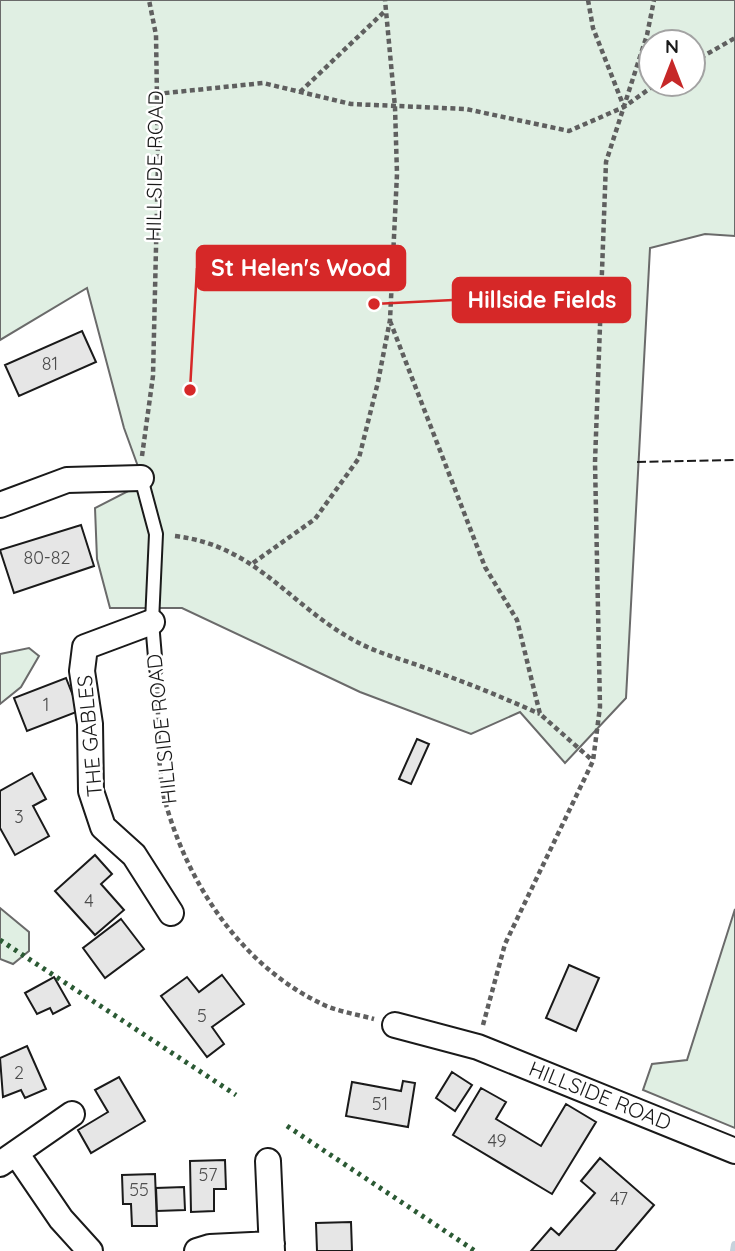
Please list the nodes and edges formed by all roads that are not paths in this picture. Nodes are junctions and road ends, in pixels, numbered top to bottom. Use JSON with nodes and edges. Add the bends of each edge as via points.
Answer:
{"nodes":[{"id":1,"x":141,"y":478,"type":"joint"},
{"id":2,"x":0,"y":506,"type":"edge"},
{"id":3,"x":152,"y":622,"type":"junction"},
{"id":4,"x":156,"y":669,"type":"road end"},
{"id":5,"x":171,"y":914,"type":"dead end"},
{"id":6,"x":395,"y":1025,"type":"road end"},
{"id":7,"x":72,"y":1114,"type":"dead end"},
{"id":8,"x":735,"y":1151,"type":"edge"},
{"id":9,"x":8,"y":1159,"type":"edge"},
{"id":10,"x":268,"y":1161,"type":"dead end"},
{"id":11,"x":272,"y":1248,"type":"edge"},
{"id":12,"x":90,"y":1251,"type":"edge"},
{"id":13,"x":197,"y":1251,"type":"edge"}],
"edges":[{"from":1,"to":2,"type":"street","via":[[67,480]]},
{"from":1,"to":3,"type":"lane","name":"HILLSIDE ROAD","via":[[156,534]]},
{"from":3,"to":4,"type":"lane","name":"HILLSIDE ROAD"},
{"from":3,"to":5,"type":"street","name":"THE GABLES","via":[[85,647],[82,671],[90,724],[91,791],[103,827],[134,855]]},
{"from":6,"to":8,"type":"street","name":"HILLSIDE ROAD","via":[[478,1047]]},
{"from":7,"to":9,"type":"street"},
{"from":9,"to":12,"type":"street"},
{"from":10,"to":11,"type":"street"},
{"from":11,"to":13,"type":"street"}]}
